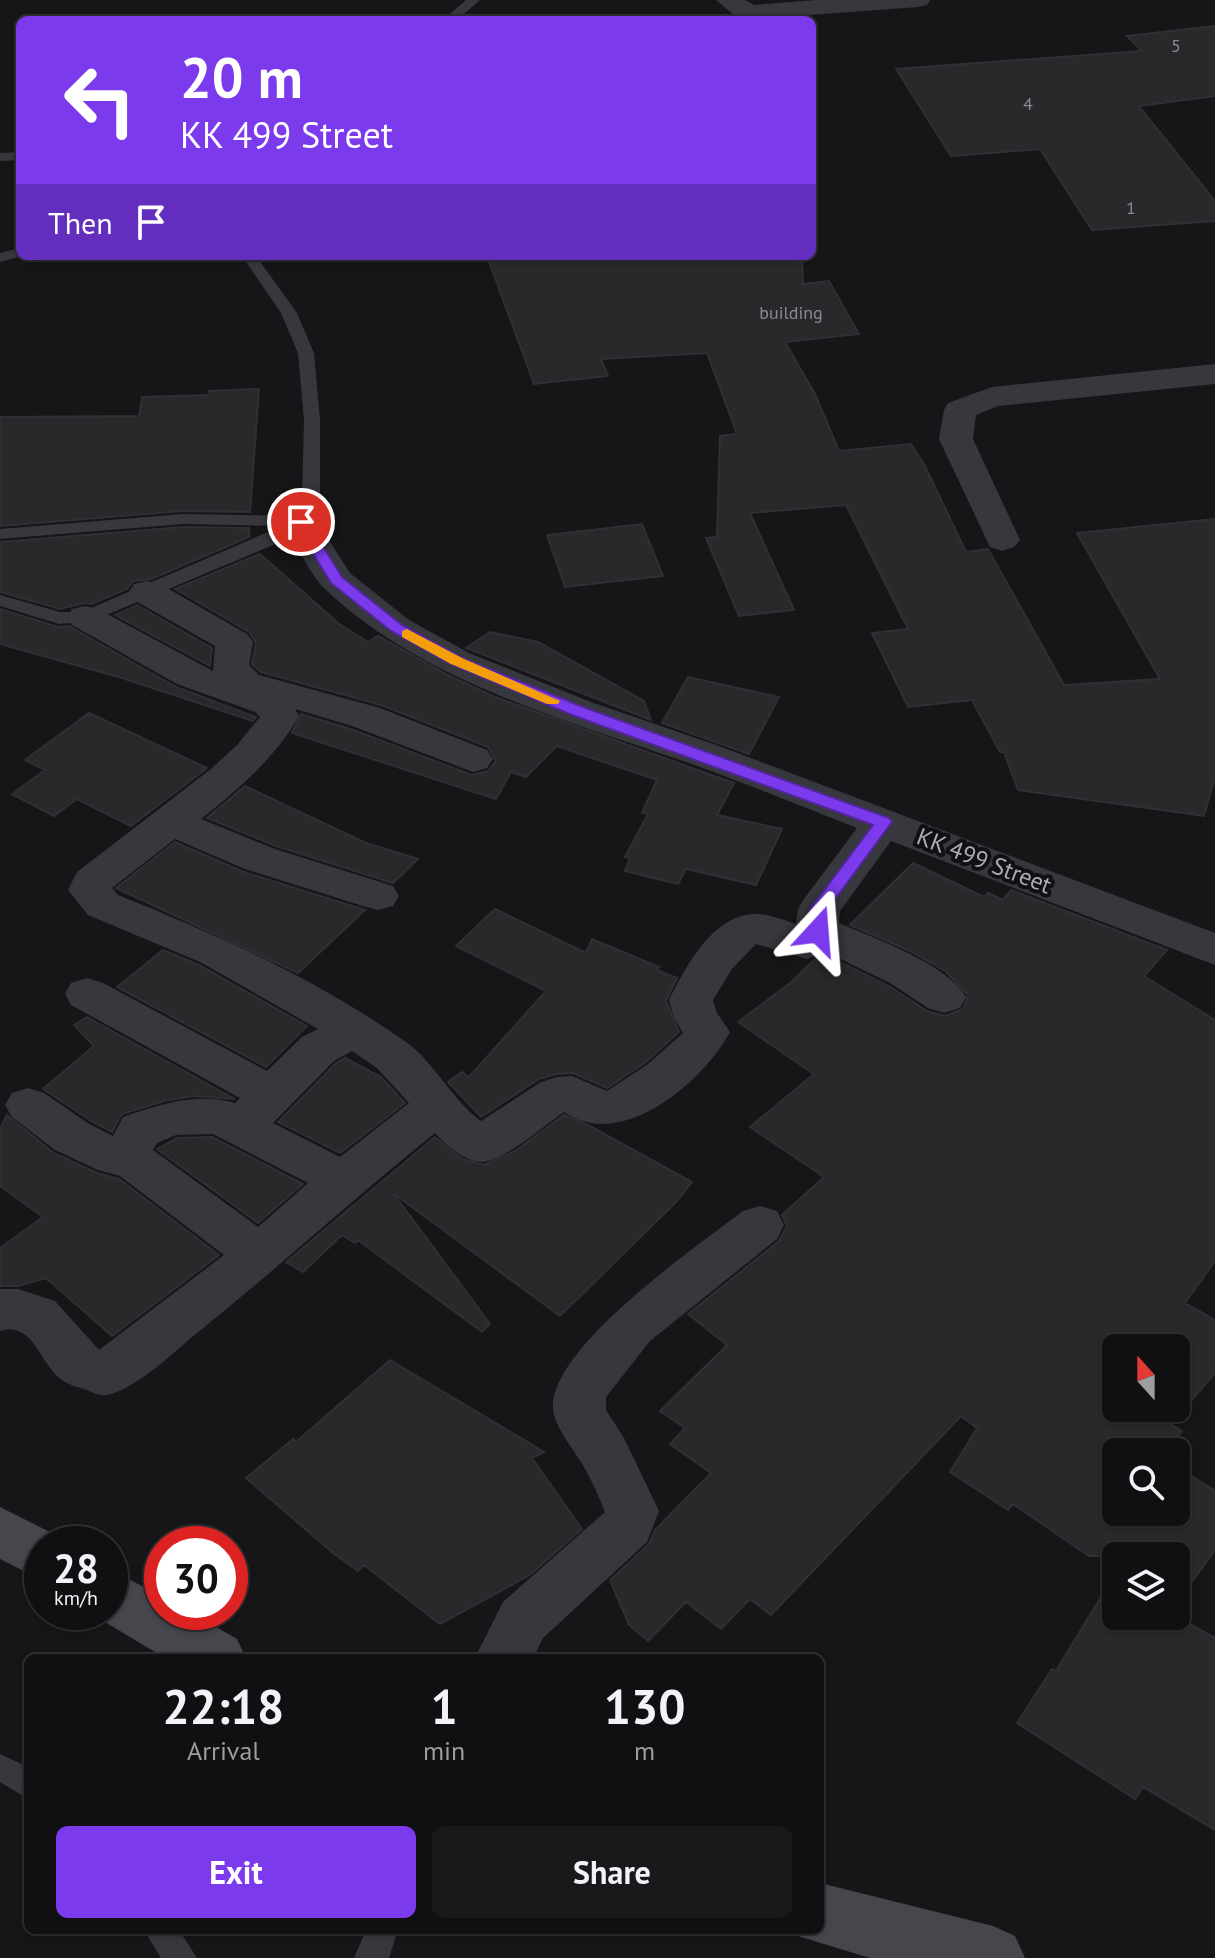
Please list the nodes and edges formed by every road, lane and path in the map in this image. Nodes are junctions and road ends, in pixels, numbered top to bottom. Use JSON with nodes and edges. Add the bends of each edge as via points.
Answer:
{"nodes":[{"id":1,"x":474,"y":0,"type":"edge"},
{"id":2,"x":728,"y":0,"type":"edge"},
{"id":3,"x":918,"y":0,"type":"edge"},
{"id":4,"x":454,"y":16,"type":"edge"},
{"id":5,"x":252,"y":260,"type":"edge"},
{"id":6,"x":1215,"y":374,"type":"edge"},
{"id":7,"x":301,"y":522,"type":"junction"},
{"id":8,"x":0,"y":534,"type":"edge"},
{"id":9,"x":1002,"y":540,"type":"dead end"},
{"id":10,"x":147,"y":592,"type":"junction"},
{"id":11,"x":0,"y":600,"type":"edge"},
{"id":12,"x":85,"y":617,"type":"junction"},
{"id":13,"x":473,"y":759,"type":"dead end"},
{"id":14,"x":169,"y":821,"type":"junction"},
{"id":15,"x":883,"y":822,"type":"junction"},
{"id":16,"x":378,"y":896,"type":"dead end"},
{"id":17,"x":818,"y":931,"type":"junction"},
{"id":18,"x":1215,"y":950,"type":"edge"},
{"id":19,"x":87,"y":994,"type":"dead end"},
{"id":20,"x":944,"y":997,"type":"dead end"},
{"id":21,"x":354,"y":1031,"type":"junction"},
{"id":22,"x":214,"y":1063,"type":"junction"},
{"id":23,"x":28,"y":1105,"type":"dead end"},
{"id":24,"x":439,"y":1105,"type":"junction"},
{"id":25,"x":256,"y":1111,"type":"junction"},
{"id":26,"x":132,"y":1143,"type":"junction"},
{"id":27,"x":343,"y":1180,"type":"junction"},
{"id":28,"x":760,"y":1225,"type":"dead end"},
{"id":29,"x":260,"y":1254,"type":"junction"},
{"id":30,"x":0,"y":1310,"type":"edge"},
{"id":31,"x":0,"y":1531,"type":"edge"},
{"id":32,"x":24,"y":1545,"type":"edge"},
{"id":33,"x":128,"y":1606,"type":"edge"},
{"id":34,"x":210,"y":1654,"type":"edge"},
{"id":35,"x":506,"y":1654,"type":"edge"},
{"id":36,"x":0,"y":1768,"type":"edge"},
{"id":37,"x":24,"y":1782,"type":"edge"},
{"id":38,"x":824,"y":1915,"type":"edge"},
{"id":39,"x":163,"y":1934,"type":"edge"},
{"id":40,"x":381,"y":1934,"type":"edge"},
{"id":41,"x":181,"y":1958,"type":"edge"},
{"id":42,"x":370,"y":1958,"type":"edge"},
{"id":43,"x":993,"y":1958,"type":"edge"}],
"edges":[{"from":1,"to":4,"type":"lane"},
{"from":2,"to":3,"type":"street","via":[[754,12]]},
{"from":5,"to":7,"type":"lane","via":[[289,313],[306,353],[311,499]]},
{"from":6,"to":9,"type":"street","via":[[992,397],[960,410],[956,439]]},
{"from":7,"to":8,"type":"lane","via":[[183,519]]},
{"from":7,"to":10,"type":"lane"},
{"from":7,"to":15,"type":"street","name":"KK 499 Street","via":[[336,580],[396,628],[456,661],[577,711]]},
{"from":10,"to":12,"type":"lane"},
{"from":10,"to":13,"type":"street","via":[[234,642],[230,668],[246,683],[366,717]]},
{"from":11,"to":12,"type":"lane","via":[[59,618]]},
{"from":12,"to":14,"type":"street","via":[[190,676],[269,704],[280,716],[275,731]]},
{"from":14,"to":16,"type":"street","via":[[260,859]]},
{"from":14,"to":21,"type":"street","via":[[92,882],[89,890],[103,905],[215,951]]},
{"from":15,"to":17,"type":"street","via":[[819,909]]},
{"from":15,"to":18,"type":"street","name":"KK 499 Street"},
{"from":17,"to":20,"type":"street","via":[[906,972]]},
{"from":17,"to":24,"type":"street","via":[[807,944],[753,928],[740,931],[691,1000],[707,1032],[705,1040],[648,1087],[612,1108],[587,1107],[572,1093],[557,1094],[482,1144],[461,1131]]},
{"from":19,"to":22,"type":"street"},
{"from":21,"to":24,"type":"street","via":[[393,1056]]},
{"from":21,"to":25,"type":"street","via":[[318,1049]]},
{"from":22,"to":25,"type":"street"},
{"from":22,"to":26,"type":"street"},
{"from":23,"to":26,"type":"street","via":[[72,1137],[115,1157]]},
{"from":24,"to":27,"type":"street"},
{"from":25,"to":26,"type":"street","via":[[173,1118]]},
{"from":25,"to":27,"type":"street"},
{"from":26,"to":29,"type":"street"},
{"from":27,"to":29,"type":"street"},
{"from":28,"to":35,"type":"street","via":[[632,1326],[580,1391],[580,1414],[632,1511],[628,1525],[523,1620]]},
{"from":29,"to":30,"type":"street","via":[[104,1374],[72,1358],[51,1325],[32,1311]]},
{"from":31,"to":32,"type":"main road"},
{"from":33,"to":34,"type":"main road"},
{"from":36,"to":37,"type":"lane"},
{"from":38,"to":43,"type":"main road"},
{"from":39,"to":41,"type":"lane"},
{"from":40,"to":42,"type":"lane"}]}
